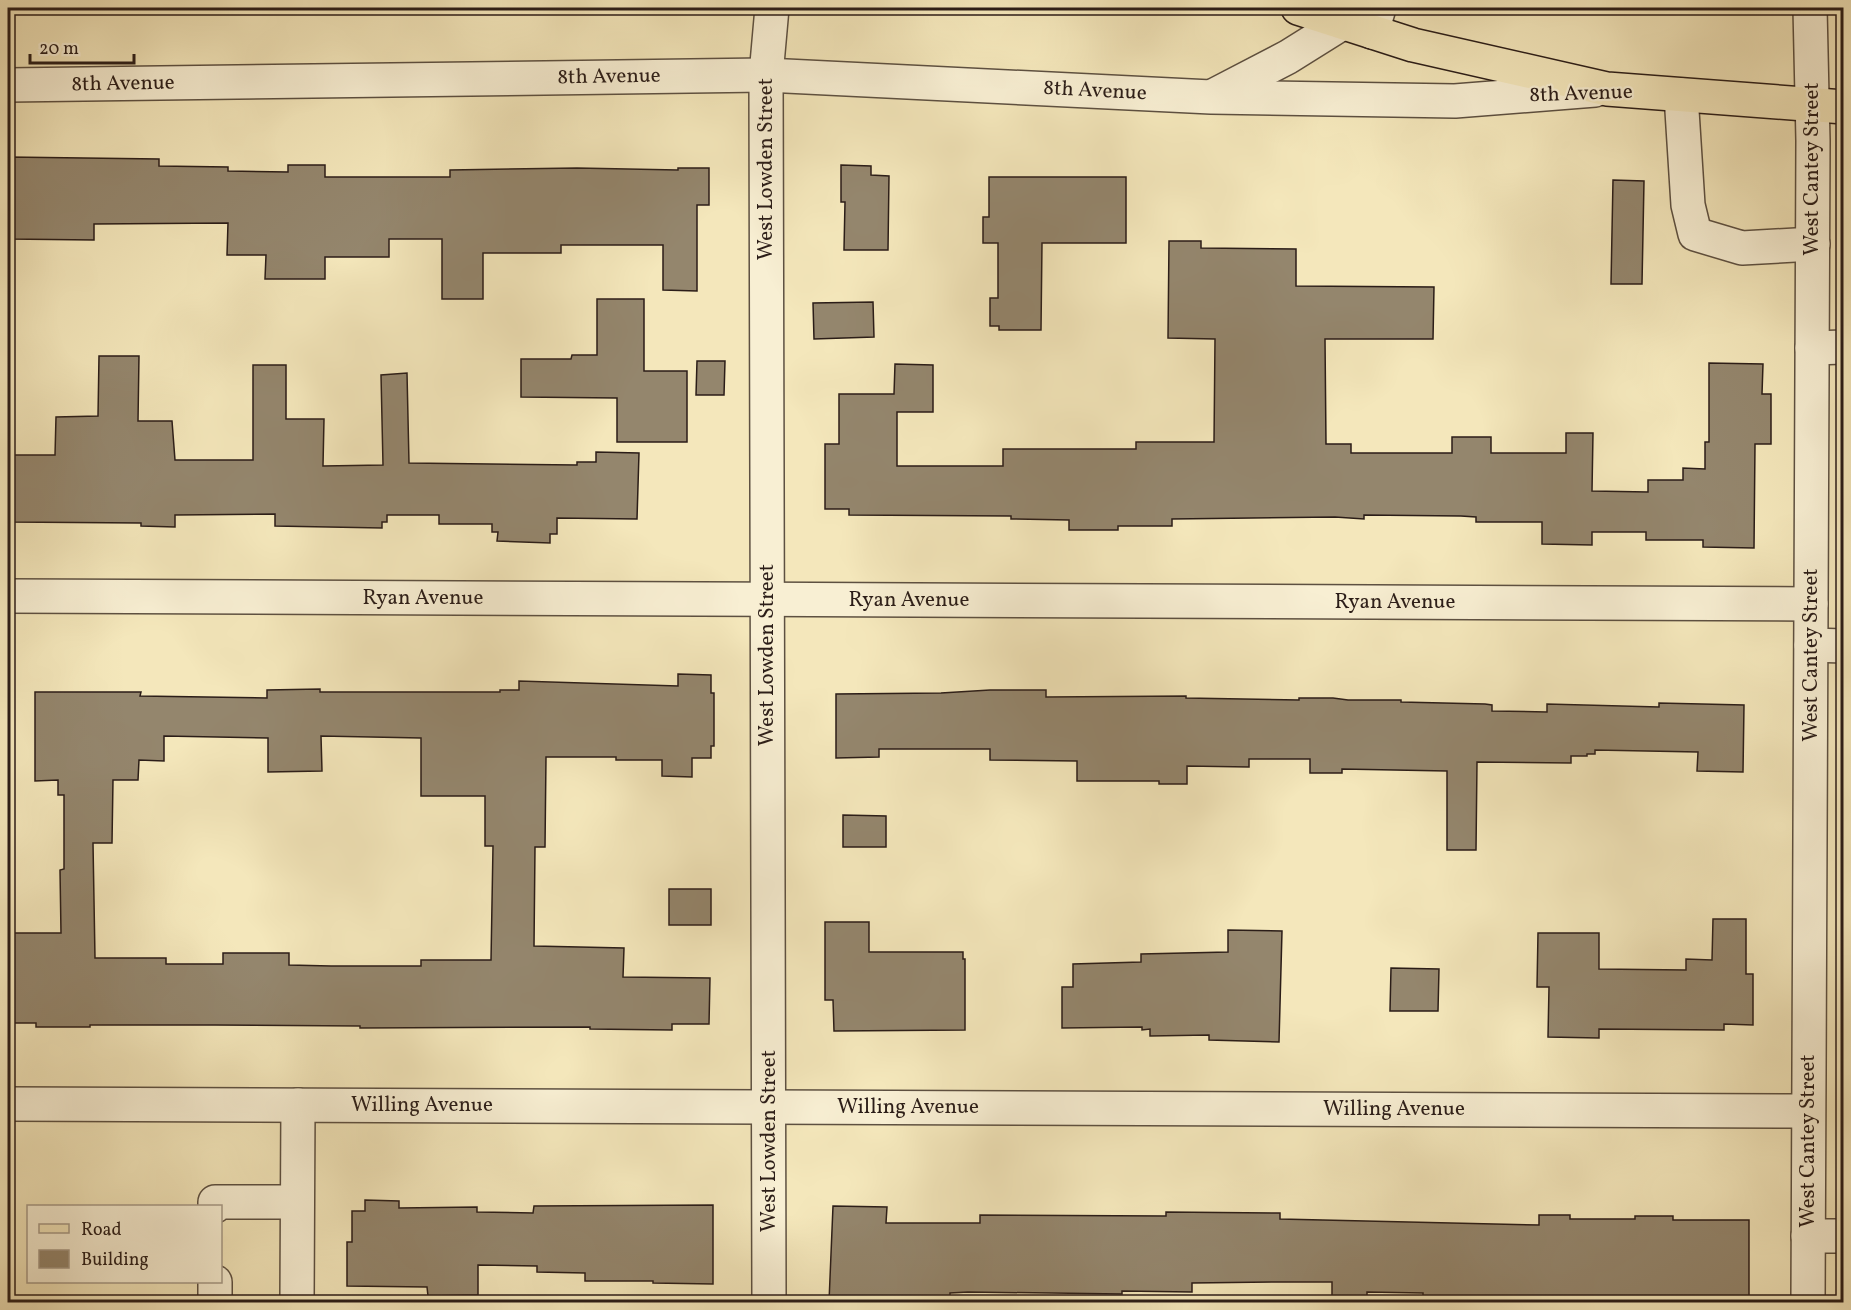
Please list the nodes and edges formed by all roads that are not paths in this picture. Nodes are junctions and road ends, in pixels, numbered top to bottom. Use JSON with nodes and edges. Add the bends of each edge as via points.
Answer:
{"nodes":[{"id":1,"x":771,"y":8,"type":"edge"},
{"id":2,"x":1298,"y":8,"type":"edge"},
{"id":3,"x":1810,"y":8,"type":"edge"},
{"id":4,"x":1365,"y":21,"type":"edge"},
{"id":5,"x":766,"y":75,"type":"junction"},
{"id":6,"x":8,"y":85,"type":"edge"},
{"id":7,"x":1607,"y":89,"type":"junction"},
{"id":8,"x":1681,"y":95,"type":"junction"},
{"id":9,"x":1211,"y":97,"type":"junction"},
{"id":10,"x":1828,"y":107,"type":"edge"},
{"id":11,"x":1813,"y":244,"type":"junction"},
{"id":12,"x":1828,"y":347,"type":"edge"},
{"id":13,"x":8,"y":596,"type":"edge"},
{"id":14,"x":767,"y":600,"type":"junction"},
{"id":15,"x":1811,"y":604,"type":"junction"},
{"id":16,"x":1811,"y":645,"type":"junction"},
{"id":17,"x":1844,"y":646,"type":"edge"},
{"id":18,"x":8,"y":1104,"type":"edge"},
{"id":19,"x":298,"y":1105,"type":"junction"},
{"id":20,"x":769,"y":1107,"type":"junction"},
{"id":21,"x":1808,"y":1111,"type":"junction"},
{"id":22,"x":297,"y":1202,"type":"junction"},
{"id":23,"x":215,"y":1205,"type":"edge"},
{"id":24,"x":1808,"y":1236,"type":"junction"},
{"id":25,"x":1844,"y":1236,"type":"edge"},
{"id":26,"x":215,"y":1283,"type":"edge"},
{"id":27,"x":214,"y":1302,"type":"edge"},
{"id":28,"x":297,"y":1302,"type":"edge"},
{"id":29,"x":769,"y":1302,"type":"edge"},
{"id":30,"x":1808,"y":1302,"type":"edge"}],
"edges":[{"from":1,"to":5,"type":"street","name":"West Lowden Street"},
{"from":2,"to":4,"type":"main road"},
{"from":3,"to":10,"type":"street","name":"West Cantey Street"},
{"from":4,"to":7,"type":"main road","via":[[1413,45]]},
{"from":4,"to":9,"type":"street"},
{"from":5,"to":6,"type":"street","name":"8th Avenue"},
{"from":5,"to":9,"type":"street","name":"8th Avenue"},
{"from":5,"to":14,"type":"street","name":"West Lowden Street"},
{"from":7,"to":8,"type":"main road","name":"8th Avenue"},
{"from":7,"to":9,"type":"street","name":"8th Avenue","via":[[1455,101]]},
{"from":8,"to":10,"type":"main road","name":"8th Avenue"},
{"from":8,"to":11,"type":"street","via":[[1688,204],[1695,234],[1742,248]]},
{"from":10,"to":11,"type":"street","name":"West Cantey Street"},
{"from":11,"to":12,"type":"street","name":"West Cantey Street"},
{"from":12,"to":15,"type":"street","name":"West Cantey Street"},
{"from":13,"to":14,"type":"street","name":"Ryan Avenue"},
{"from":14,"to":15,"type":"street","name":"Ryan Avenue"},
{"from":14,"to":20,"type":"street","name":"West Lowden Street"},
{"from":15,"to":16,"type":"street","name":"West Cantey Street"},
{"from":16,"to":17,"type":"street"},
{"from":16,"to":21,"type":"street","name":"West Cantey Street"},
{"from":18,"to":19,"type":"street","name":"Willing Avenue"},
{"from":19,"to":20,"type":"street","name":"Willing Avenue"},
{"from":19,"to":22,"type":"street"},
{"from":20,"to":21,"type":"street","name":"Willing Avenue"},
{"from":20,"to":29,"type":"street","name":"West Lowden Street"},
{"from":21,"to":24,"type":"street","name":"West Cantey Street"},
{"from":22,"to":23,"type":"street"},
{"from":22,"to":28,"type":"street"},
{"from":24,"to":25,"type":"street"},
{"from":24,"to":30,"type":"street","name":"West Cantey Street"},
{"from":26,"to":27,"type":"street"}]}
